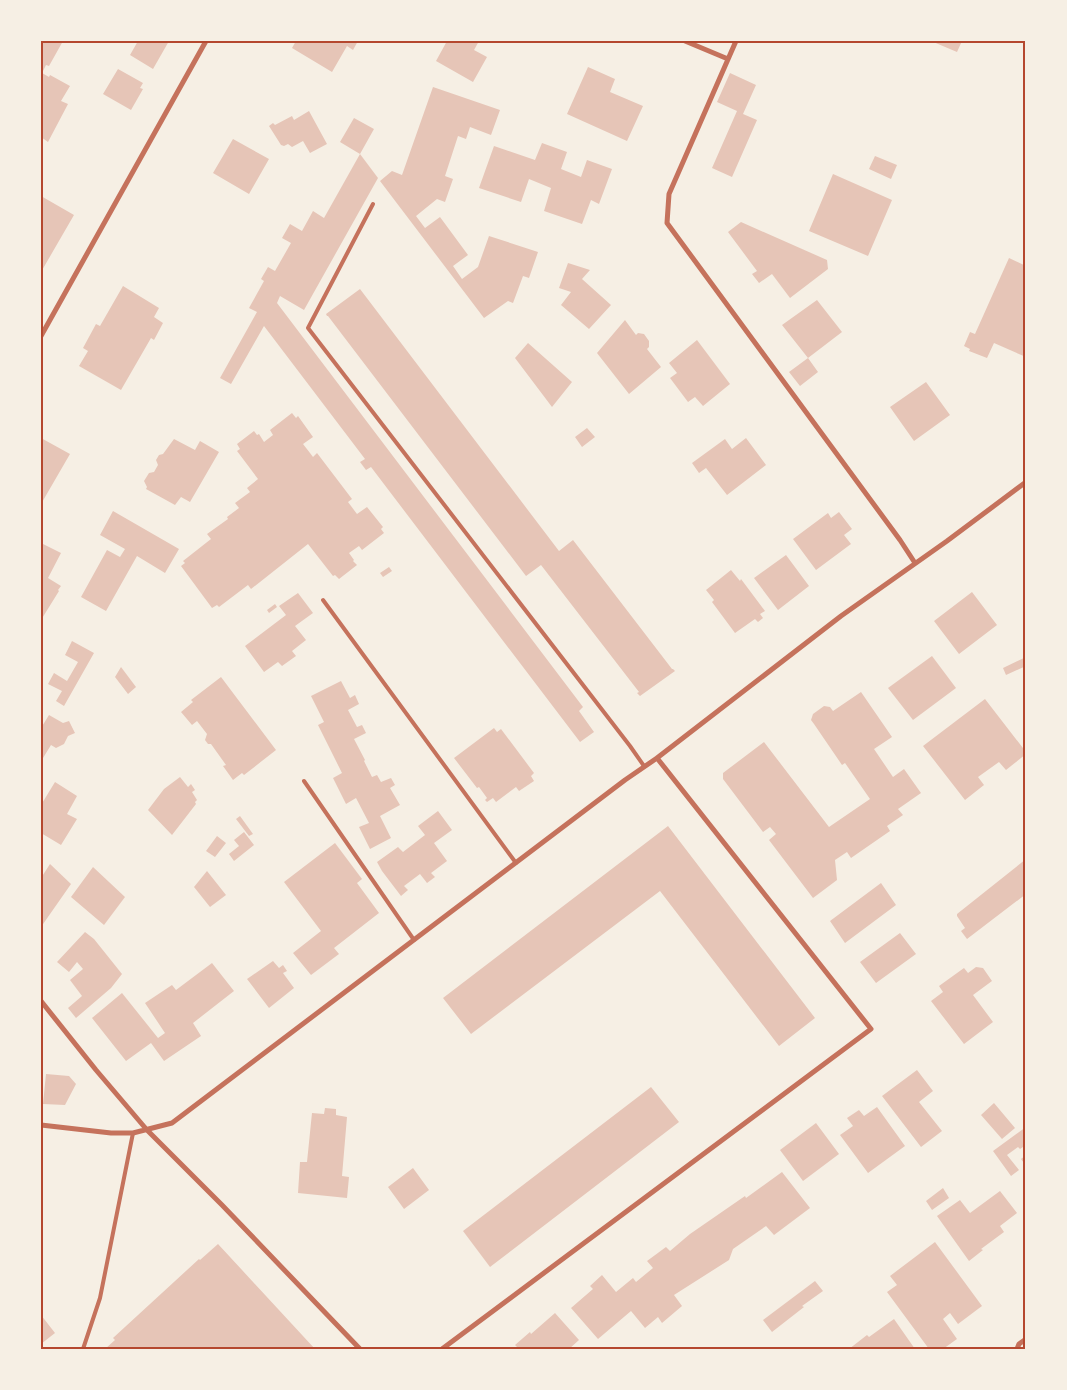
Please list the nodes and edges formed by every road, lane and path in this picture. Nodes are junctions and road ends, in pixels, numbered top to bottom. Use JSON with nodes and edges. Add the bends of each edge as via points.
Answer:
{"nodes":[{"id":1,"x":206,"y":41,"type":"edge"},
{"id":2,"x":685,"y":41,"type":"edge"},
{"id":3,"x":736,"y":41,"type":"edge"},
{"id":4,"x":728,"y":59,"type":"junction"},
{"id":5,"x":374,"y":204,"type":"dead end"},
{"id":6,"x":41,"y":336,"type":"edge"},
{"id":7,"x":1026,"y":482,"type":"edge"},
{"id":8,"x":915,"y":563,"type":"junction"},
{"id":9,"x":323,"y":600,"type":"dead end"},
{"id":10,"x":657,"y":758,"type":"junction"},
{"id":11,"x":644,"y":766,"type":"junction"},
{"id":12,"x":304,"y":781,"type":"dead end"},
{"id":13,"x":516,"y":863,"type":"junction"},
{"id":14,"x":414,"y":940,"type":"junction"},
{"id":15,"x":41,"y":1001,"type":"edge"},
{"id":16,"x":41,"y":1125,"type":"edge"},
{"id":17,"x":147,"y":1130,"type":"junction"},
{"id":18,"x":133,"y":1133,"type":"junction"},
{"id":19,"x":1026,"y":1338,"type":"edge"},
{"id":20,"x":83,"y":1349,"type":"edge"},
{"id":21,"x":360,"y":1349,"type":"edge"},
{"id":22,"x":442,"y":1349,"type":"edge"},
{"id":23,"x":1017,"y":1349,"type":"edge"}],
"edges":[{"from":1,"to":6,"type":"street"},
{"from":2,"to":4,"type":"street"},
{"from":3,"to":4,"type":"street"},
{"from":4,"to":8,"type":"street","via":[[669,194],[667,223]]},
{"from":5,"to":11,"type":"lane","via":[[308,328]]},
{"from":7,"to":8,"type":"street"},
{"from":8,"to":10,"type":"street"},
{"from":9,"to":13,"type":"lane"},
{"from":10,"to":11,"type":"street"},
{"from":10,"to":22,"type":"street","via":[[871,1029]]},
{"from":11,"to":13,"type":"street"},
{"from":12,"to":14,"type":"lane"},
{"from":13,"to":14,"type":"street"},
{"from":14,"to":17,"type":"street","via":[[172,1123]]},
{"from":15,"to":17,"type":"street"},
{"from":16,"to":18,"type":"street"},
{"from":17,"to":18,"type":"street"},
{"from":17,"to":21,"type":"street"},
{"from":18,"to":20,"type":"lane","via":[[100,1298]]},
{"from":19,"to":23,"type":"street"}]}
